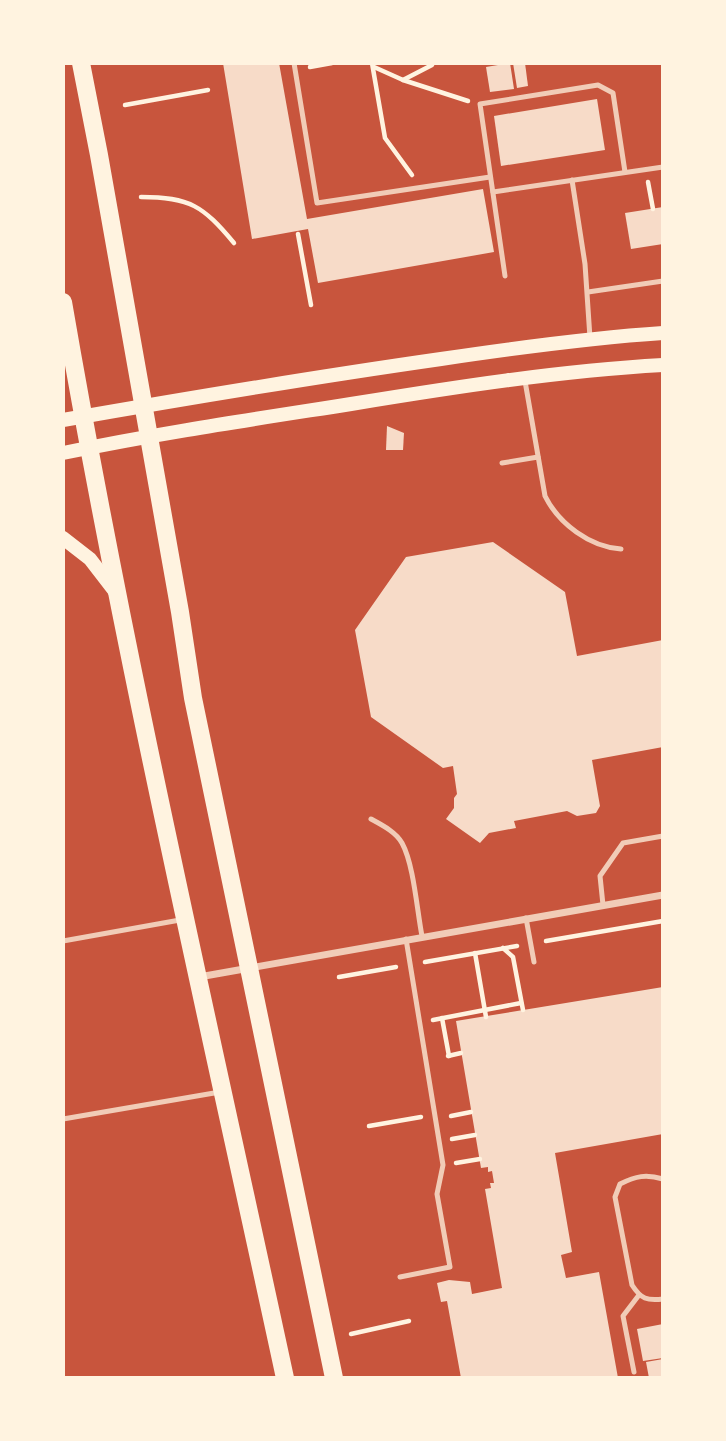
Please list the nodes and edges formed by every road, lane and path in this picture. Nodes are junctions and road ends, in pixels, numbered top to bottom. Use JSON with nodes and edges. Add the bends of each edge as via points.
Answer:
{"nodes":[{"id":1,"x":81,"y":63,"type":"edge"},
{"id":2,"x":89,"y":63,"type":"edge"},
{"id":3,"x":332,"y":63,"type":"edge"},
{"id":4,"x":373,"y":65,"type":"edge"},
{"id":5,"x":432,"y":65,"type":"dead end"},
{"id":6,"x":294,"y":66,"type":"edge"},
{"id":7,"x":403,"y":80,"type":"junction"},
{"id":8,"x":84,"y":81,"type":"junction"},
{"id":9,"x":208,"y":90,"type":"dead end"},
{"id":10,"x":480,"y":104,"type":"junction"},
{"id":11,"x":125,"y":105,"type":"dead end"},
{"id":12,"x":663,"y":167,"type":"edge"},
{"id":13,"x":646,"y":169,"type":"junction"},
{"id":14,"x":625,"y":172,"type":"junction"},
{"id":15,"x":490,"y":177,"type":"junction"},
{"id":16,"x":572,"y":180,"type":"junction"},
{"id":17,"x":421,"y":189,"type":"junction"},
{"id":18,"x":493,"y":192,"type":"junction"},
{"id":19,"x":141,"y":197,"type":"dead end"},
{"id":20,"x":653,"y":209,"type":"dead end"},
{"id":21,"x":298,"y":234,"type":"dead end"},
{"id":22,"x":234,"y":243,"type":"dead end"},
{"id":23,"x":505,"y":276,"type":"dead end"},
{"id":24,"x":663,"y":281,"type":"edge"},
{"id":25,"x":588,"y":292,"type":"junction"},
{"id":26,"x":63,"y":302,"type":"edge"},
{"id":27,"x":311,"y":304,"type":"dead end"},
{"id":28,"x":663,"y":333,"type":"edge"},
{"id":29,"x":590,"y":338,"type":"junction"},
{"id":30,"x":663,"y":365,"type":"edge"},
{"id":31,"x":524,"y":378,"type":"junction"},
{"id":32,"x":143,"y":405,"type":"junction"},
{"id":33,"x":82,"y":416,"type":"junction"},
{"id":34,"x":63,"y":420,"type":"edge"},
{"id":35,"x":148,"y":436,"type":"junction"},
{"id":36,"x":88,"y":448,"type":"junction"},
{"id":37,"x":63,"y":453,"type":"edge"},
{"id":38,"x":538,"y":457,"type":"junction"},
{"id":39,"x":502,"y":463,"type":"dead end"},
{"id":40,"x":63,"y":538,"type":"edge"},
{"id":41,"x":621,"y":549,"type":"dead end"},
{"id":42,"x":117,"y":594,"type":"junction"},
{"id":43,"x":371,"y":819,"type":"dead end"},
{"id":44,"x":663,"y":836,"type":"edge"},
{"id":45,"x":663,"y":895,"type":"edge"},
{"id":46,"x":603,"y":905,"type":"junction"},
{"id":47,"x":526,"y":918,"type":"junction"},
{"id":48,"x":186,"y":919,"type":"junction"},
{"id":49,"x":663,"y":921,"type":"edge"},
{"id":50,"x":422,"y":936,"type":"junction"},
{"id":51,"x":406,"y":940,"type":"junction"},
{"id":52,"x":63,"y":942,"type":"edge"},
{"id":53,"x":530,"y":943,"type":"junction"},
{"id":54,"x":503,"y":948,"type":"junction"},
{"id":55,"x":475,"y":953,"type":"junction"},
{"id":56,"x":534,"y":962,"type":"dead end"},
{"id":57,"x":410,"y":964,"type":"junction"},
{"id":58,"x":248,"y":968,"type":"junction"},
{"id":59,"x":199,"y":977,"type":"junction"},
{"id":60,"x":338,"y":977,"type":"dead end"},
{"id":61,"x":521,"y":1003,"type":"junction"},
{"id":62,"x":485,"y":1010,"type":"junction"},
{"id":63,"x":523,"y":1010,"type":"dead end"},
{"id":64,"x":486,"y":1017,"type":"dead end"},
{"id":65,"x":442,"y":1018,"type":"junction"},
{"id":66,"x":419,"y":1022,"type":"junction"},
{"id":67,"x":449,"y":1056,"type":"dead end"},
{"id":68,"x":224,"y":1091,"type":"junction"},
{"id":69,"x":63,"y":1119,"type":"edge"},
{"id":70,"x":480,"y":1159,"type":"dead end"},
{"id":71,"x":443,"y":1166,"type":"junction"},
{"id":72,"x":663,"y":1179,"type":"edge"},
{"id":73,"x":400,"y":1277,"type":"dead end"},
{"id":74,"x":639,"y":1296,"type":"junction"},
{"id":75,"x":663,"y":1299,"type":"edge"},
{"id":76,"x":409,"y":1321,"type":"dead end"},
{"id":77,"x":351,"y":1334,"type":"dead end"},
{"id":78,"x":634,"y":1372,"type":"dead end"},
{"id":79,"x":285,"y":1378,"type":"edge"},
{"id":80,"x":334,"y":1378,"type":"edge"}],
"edges":[{"from":1,"to":8,"type":"main road"},
{"from":2,"to":8,"type":"street"},
{"from":3,"to":6,"type":"path"},
{"from":4,"to":7,"type":"path"},
{"from":4,"to":17,"type":"path","via":[[385,138]]},
{"from":5,"to":7,"type":"path"},
{"from":6,"to":17,"type":"lane","via":[[317,203]]},
{"from":7,"to":10,"type":"path"},
{"from":8,"to":32,"type":"main road"},
{"from":9,"to":11,"type":"path"},
{"from":10,"to":14,"type":"lane","via":[[598,85],[613,93]]},
{"from":10,"to":15,"type":"lane"},
{"from":12,"to":13,"type":"lane"},
{"from":13,"to":14,"type":"lane"},
{"from":13,"to":20,"type":"path"},
{"from":14,"to":16,"type":"lane"},
{"from":15,"to":17,"type":"lane"},
{"from":15,"to":18,"type":"lane"},
{"from":16,"to":18,"type":"lane"},
{"from":16,"to":25,"type":"lane"},
{"from":18,"to":23,"type":"lane"},
{"from":19,"to":22,"type":"path","via":[[170,197],[192,204],[208,214]]},
{"from":21,"to":27,"type":"path"},
{"from":24,"to":25,"type":"lane"},
{"from":25,"to":29,"type":"lane"},
{"from":26,"to":33,"type":"main road"},
{"from":28,"to":29,"type":"main road"},
{"from":29,"to":32,"type":"main road"},
{"from":30,"to":31,"type":"main road"},
{"from":31,"to":35,"type":"main road"},
{"from":31,"to":38,"type":"lane"},
{"from":32,"to":33,"type":"main road"},
{"from":32,"to":35,"type":"main road"},
{"from":33,"to":34,"type":"main road"},
{"from":33,"to":36,"type":"main road"},
{"from":35,"to":36,"type":"main road"},
{"from":35,"to":58,"type":"main road","via":[[193,698]]},
{"from":36,"to":37,"type":"main road"},
{"from":36,"to":42,"type":"main road"},
{"from":38,"to":39,"type":"lane"},
{"from":38,"to":41,"type":"lane","via":[[551,509],[594,543]]},
{"from":40,"to":42,"type":"main road","via":[[90,559]]},
{"from":42,"to":48,"type":"main road"},
{"from":43,"to":50,"type":"lane","via":[[401,841]]},
{"from":44,"to":46,"type":"lane","via":[[623,843],[600,876]]},
{"from":45,"to":46,"type":"street"},
{"from":46,"to":47,"type":"street"},
{"from":47,"to":50,"type":"street"},
{"from":47,"to":53,"type":"lane"},
{"from":48,"to":52,"type":"lane"},
{"from":48,"to":59,"type":"main road"},
{"from":49,"to":53,"type":"path"},
{"from":50,"to":51,"type":"street"},
{"from":51,"to":57,"type":"lane"},
{"from":51,"to":58,"type":"street"},
{"from":53,"to":54,"type":"path"},
{"from":53,"to":56,"type":"lane"},
{"from":54,"to":55,"type":"path"},
{"from":54,"to":61,"type":"path","via":[[513,957]]},
{"from":55,"to":57,"type":"path"},
{"from":55,"to":62,"type":"path"},
{"from":57,"to":60,"type":"path"},
{"from":57,"to":66,"type":"lane"},
{"from":58,"to":59,"type":"street"},
{"from":58,"to":80,"type":"main road"},
{"from":59,"to":68,"type":"main road"},
{"from":61,"to":62,"type":"path"},
{"from":61,"to":63,"type":"path"},
{"from":62,"to":64,"type":"path"},
{"from":62,"to":65,"type":"path"},
{"from":65,"to":66,"type":"path"},
{"from":65,"to":67,"type":"path"},
{"from":66,"to":71,"type":"lane"},
{"from":68,"to":69,"type":"lane"},
{"from":68,"to":79,"type":"main road"},
{"from":70,"to":71,"type":"path"},
{"from":71,"to":73,"type":"lane","via":[[438,1194],[450,1267]]},
{"from":72,"to":74,"type":"lane","via":[[648,1174],[632,1178],[620,1184],[615,1197],[632,1285]]},
{"from":74,"to":75,"type":"lane"},
{"from":74,"to":78,"type":"lane","via":[[623,1316]]},
{"from":76,"to":77,"type":"path"}]}
